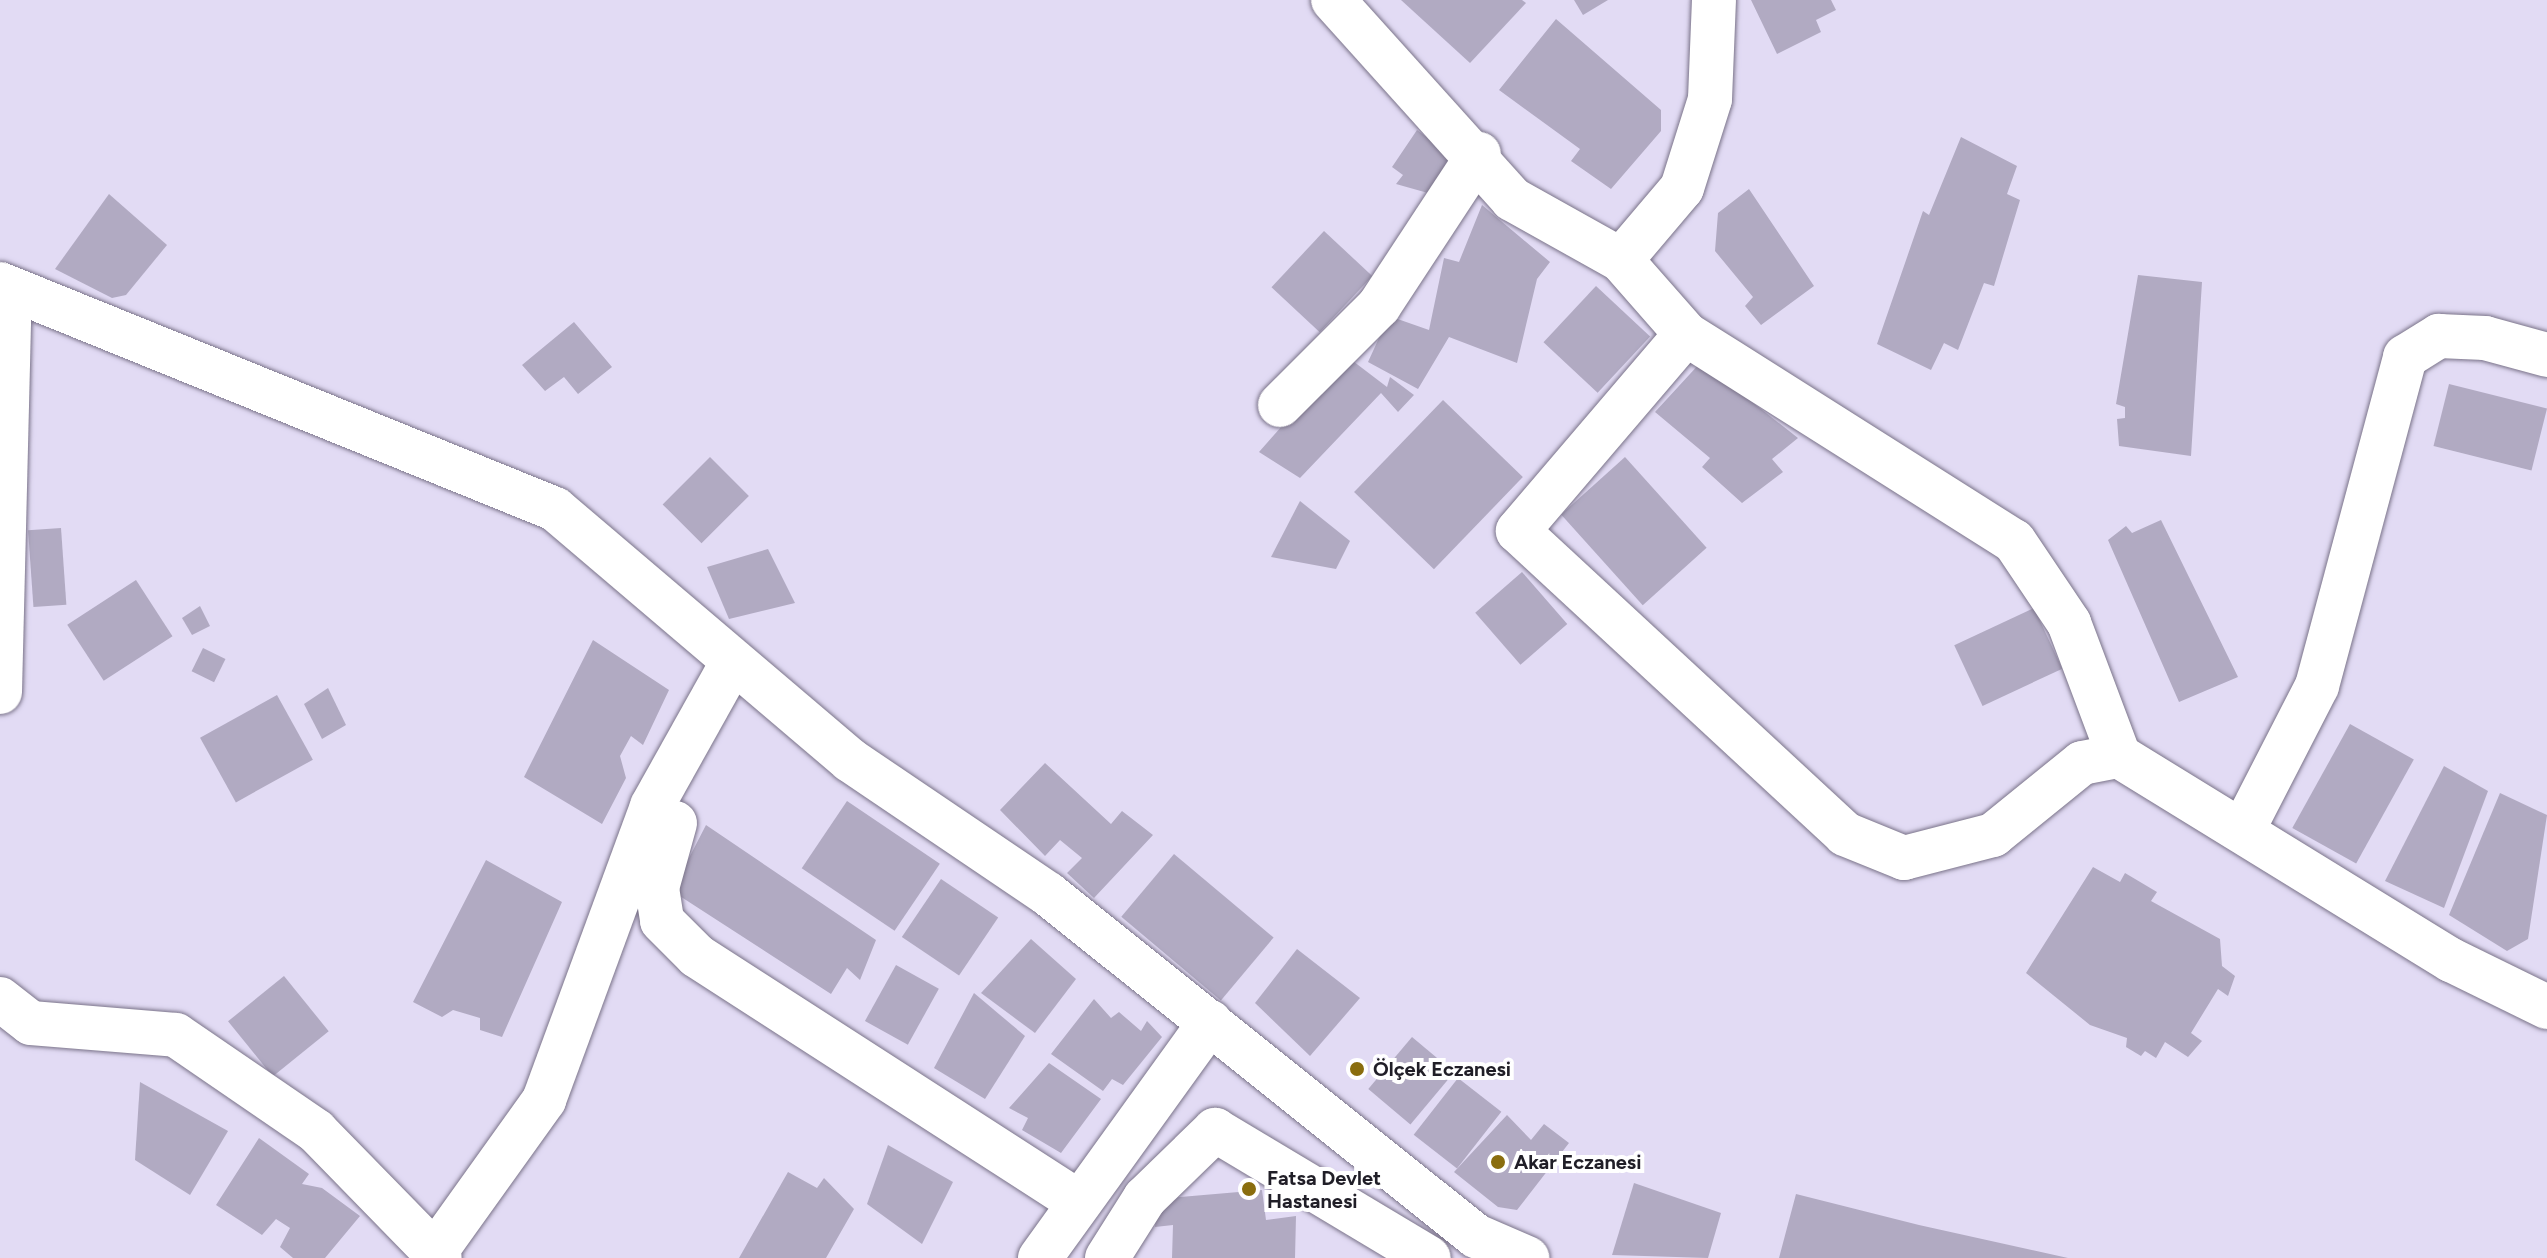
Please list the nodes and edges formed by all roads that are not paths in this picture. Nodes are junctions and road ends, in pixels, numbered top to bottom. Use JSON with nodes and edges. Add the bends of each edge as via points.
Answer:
{"nodes":[{"id":1,"x":1333,"y":0,"type":"edge"},
{"id":2,"x":1714,"y":0,"type":"edge"},
{"id":3,"x":1479,"y":154,"type":"junction"},
{"id":4,"x":1621,"y":260,"type":"junction"},
{"id":5,"x":5,"y":287,"type":"edge"},
{"id":6,"x":1686,"y":334,"type":"junction"},
{"id":7,"x":2547,"y":355,"type":"edge"},
{"id":8,"x":1280,"y":405,"type":"dead end"},
{"id":9,"x":732,"y":663,"type":"junction"},
{"id":10,"x":0,"y":692,"type":"edge"},
{"id":11,"x":2119,"y":756,"type":"junction"},
{"id":12,"x":652,"y":806,"type":"junction"},
{"id":13,"x":2243,"y":830,"type":"junction"},
{"id":14,"x":0,"y":999,"type":"edge"},
{"id":15,"x":2547,"y":1007,"type":"edge"},
{"id":16,"x":1210,"y":1022,"type":"junction"},
{"id":17,"x":1078,"y":1202,"type":"junction"},
{"id":18,"x":438,"y":1255,"type":"edge"},
{"id":19,"x":1040,"y":1258,"type":"edge"},
{"id":20,"x":1107,"y":1258,"type":"edge"},
{"id":21,"x":1429,"y":1258,"type":"edge"},
{"id":22,"x":1527,"y":1258,"type":"edge"}],
"edges":[{"from":1,"to":3,"type":"street"},
{"from":2,"to":4,"type":"street","via":[[1710,99],[1682,188]]},
{"from":3,"to":4,"type":"street","via":[[1512,199]]},
{"from":3,"to":8,"type":"street","via":[[1379,306]]},
{"from":4,"to":6,"type":"street"},
{"from":5,"to":9,"type":"street","via":[[555,509]]},
{"from":5,"to":10,"type":"street"},
{"from":6,"to":11,"type":"street","via":[[2014,541],[2069,623]]},
{"from":6,"to":11,"type":"street","via":[[1518,531],[1845,834],[1904,858],[1993,835],[2082,763]]},
{"from":7,"to":13,"type":"street","via":[[2439,336],[2405,357],[2317,686]]},
{"from":9,"to":12,"type":"street"},
{"from":9,"to":16,"type":"street","via":[[850,760],[1048,894]]},
{"from":11,"to":13,"type":"street"},
{"from":12,"to":17,"type":"street","via":[[677,824],[657,888],[662,921],[697,956]]},
{"from":12,"to":18,"type":"street","via":[[544,1100]]},
{"from":13,"to":15,"type":"street","via":[[2451,960]]},
{"from":14,"to":18,"type":"street","via":[[31,1023],[176,1035],[316,1131]]},
{"from":16,"to":17,"type":"street"},
{"from":16,"to":22,"type":"street","via":[[1476,1236]]},
{"from":17,"to":19,"type":"street"},
{"from":20,"to":21,"type":"street","via":[[1145,1198],[1215,1130]]}]}
